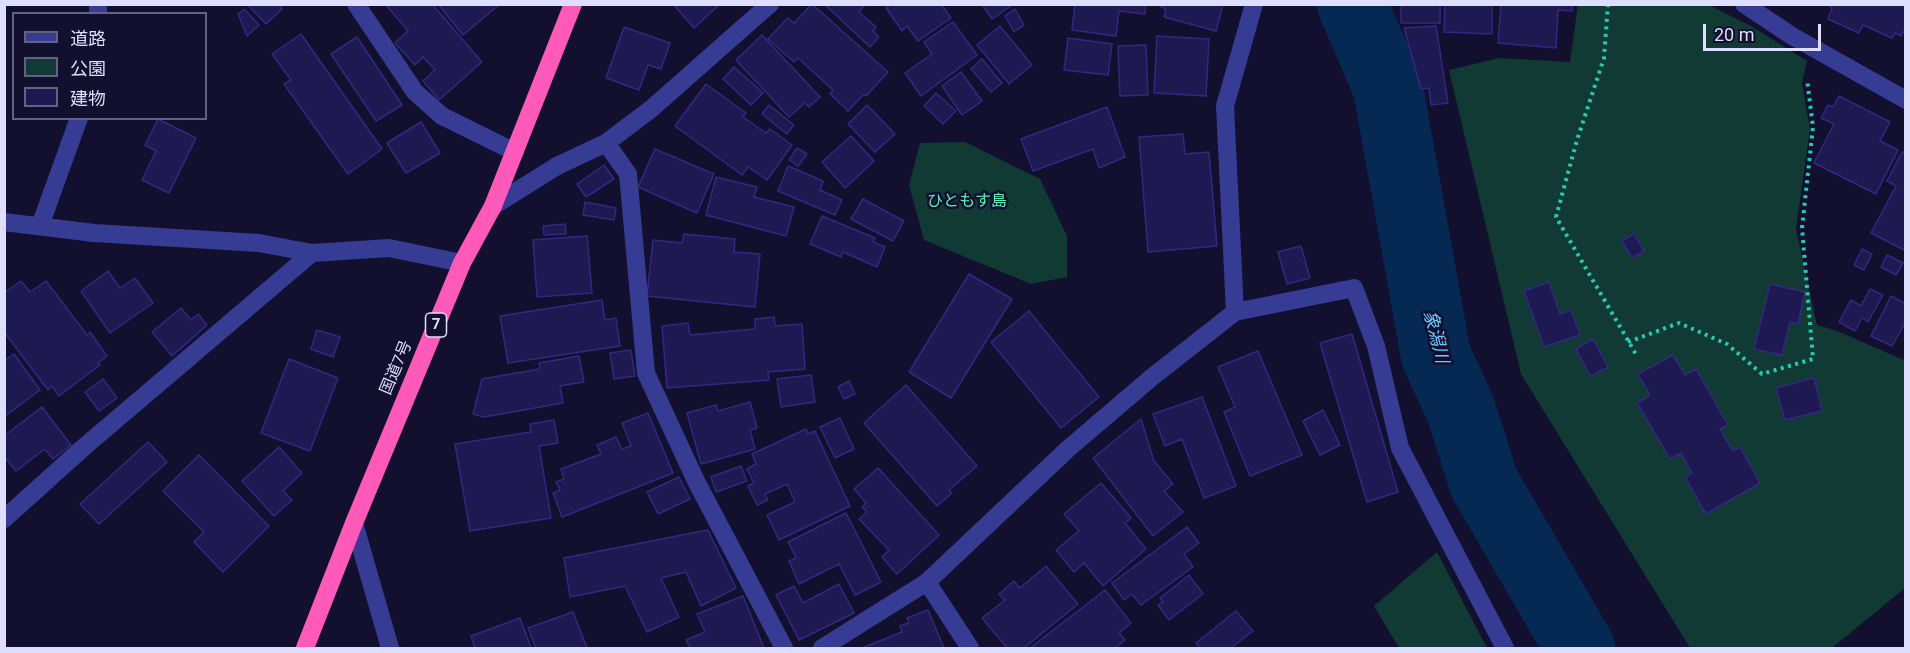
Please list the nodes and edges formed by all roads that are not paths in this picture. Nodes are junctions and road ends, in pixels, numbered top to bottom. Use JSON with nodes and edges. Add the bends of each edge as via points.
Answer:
{"nodes":[{"id":1,"x":357,"y":4,"type":"edge"},
{"id":2,"x":573,"y":4,"type":"edge"},
{"id":3,"x":770,"y":4,"type":"edge"},
{"id":4,"x":1254,"y":4,"type":"edge"},
{"id":5,"x":1744,"y":4,"type":"edge"},
{"id":6,"x":1905,"y":100,"type":"edge"},
{"id":7,"x":78,"y":120,"type":"edge"},
{"id":8,"x":606,"y":143,"type":"junction"},
{"id":9,"x":515,"y":152,"type":"junction"},
{"id":10,"x":493,"y":206,"type":"junction"},
{"id":11,"x":4,"y":222,"type":"edge"},
{"id":12,"x":40,"y":226,"type":"junction"},
{"id":13,"x":312,"y":253,"type":"junction"},
{"id":14,"x":462,"y":263,"type":"junction"},
{"id":15,"x":1235,"y":312,"type":"junction"},
{"id":16,"x":4,"y":519,"type":"edge"},
{"id":17,"x":354,"y":523,"type":"junction"},
{"id":18,"x":927,"y":582,"type":"junction"},
{"id":19,"x":304,"y":648,"type":"edge"},
{"id":20,"x":390,"y":648,"type":"edge"},
{"id":21,"x":784,"y":648,"type":"edge"},
{"id":22,"x":822,"y":648,"type":"edge"},
{"id":23,"x":969,"y":648,"type":"edge"},
{"id":24,"x":1505,"y":648,"type":"edge"}],
"edges":[{"from":1,"to":9,"type":"street","via":[[415,92],[442,116]]},
{"from":2,"to":9,"type":"highway","name":"国道7号","number":"7"},
{"from":3,"to":8,"type":"street","via":[[651,109]]},
{"from":4,"to":15,"type":"street","via":[[1225,106]]},
{"from":5,"to":6,"type":"street","via":[[1815,50]]},
{"from":7,"to":12,"type":"street"},
{"from":8,"to":10,"type":"street","via":[[557,166]]},
{"from":8,"to":21,"type":"street","via":[[628,174],[646,373],[696,481]]},
{"from":9,"to":10,"type":"highway","name":"国道7号","number":"7"},
{"from":10,"to":14,"type":"highway","name":"国道7号","number":"7"},
{"from":11,"to":12,"type":"street"},
{"from":12,"to":13,"type":"street","via":[[259,243]]},
{"from":13,"to":14,"type":"street","via":[[389,248]]},
{"from":13,"to":16,"type":"street"},
{"from":14,"to":17,"type":"highway","name":"国道7号","number":"7"},
{"from":15,"to":18,"type":"street","via":[[1069,448]]},
{"from":15,"to":24,"type":"street","via":[[1354,288],[1376,346],[1400,447]]},
{"from":17,"to":19,"type":"highway","name":"国道7号","number":"7"},
{"from":17,"to":20,"type":"street"},
{"from":18,"to":22,"type":"street"},
{"from":18,"to":23,"type":"street"}]}
